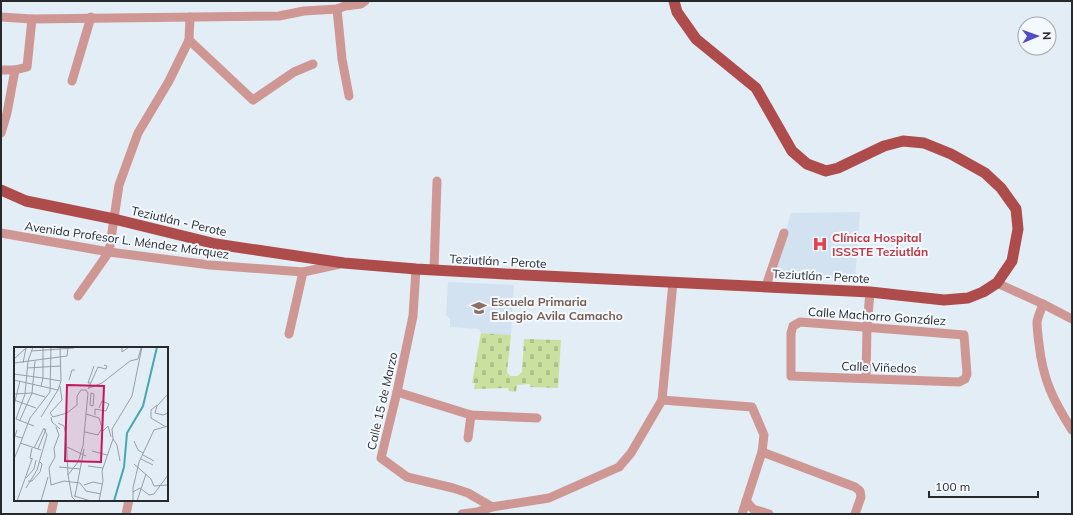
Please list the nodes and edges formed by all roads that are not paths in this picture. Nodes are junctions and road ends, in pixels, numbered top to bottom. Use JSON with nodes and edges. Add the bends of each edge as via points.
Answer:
{"nodes":[{"id":1,"x":365,"y":1,"type":"edge"},
{"id":2,"x":674,"y":1,"type":"edge"},
{"id":3,"x":337,"y":9,"type":"junction"},
{"id":4,"x":1,"y":17,"type":"edge"},
{"id":5,"x":91,"y":17,"type":"junction"},
{"id":6,"x":190,"y":17,"type":"junction"},
{"id":7,"x":32,"y":19,"type":"junction"},
{"id":8,"x":189,"y":40,"type":"junction"},
{"id":9,"x":313,"y":64,"type":"dead end"},
{"id":10,"x":1,"y":70,"type":"edge"},
{"id":11,"x":15,"y":70,"type":"junction"},
{"id":12,"x":72,"y":81,"type":"dead end"},
{"id":13,"x":349,"y":96,"type":"dead end"},
{"id":14,"x":1,"y":133,"type":"edge"},
{"id":15,"x":437,"y":181,"type":"dead end"},
{"id":16,"x":1,"y":190,"type":"edge"},
{"id":17,"x":114,"y":219,"type":"junction"},
{"id":18,"x":1,"y":233,"type":"edge"},
{"id":19,"x":784,"y":233,"type":"dead end"},
{"id":20,"x":109,"y":252,"type":"junction"},
{"id":21,"x":344,"y":263,"type":"junction"},
{"id":22,"x":416,"y":269,"type":"junction"},
{"id":23,"x":434,"y":270,"type":"junction"},
{"id":24,"x":303,"y":272,"type":"junction"},
{"id":25,"x":673,"y":282,"type":"junction"},
{"id":26,"x":997,"y":283,"type":"junction"},
{"id":27,"x":766,"y":286,"type":"junction"},
{"id":28,"x":870,"y":292,"type":"junction"},
{"id":29,"x":78,"y":296,"type":"dead end"},
{"id":30,"x":1044,"y":304,"type":"junction"},
{"id":31,"x":1072,"y":320,"type":"edge"},
{"id":32,"x":867,"y":327,"type":"junction"},
{"id":33,"x":289,"y":334,"type":"dead end"},
{"id":34,"x":791,"y":376,"type":"joint"},
{"id":35,"x":866,"y":378,"type":"junction"},
{"id":36,"x":965,"y":379,"type":"joint"},
{"id":37,"x":397,"y":392,"type":"junction"},
{"id":38,"x":662,"y":400,"type":"junction"},
{"id":39,"x":471,"y":415,"type":"junction"},
{"id":40,"x":537,"y":418,"type":"dead end"},
{"id":41,"x":1072,"y":430,"type":"edge"},
{"id":42,"x":468,"y":438,"type":"dead end"},
{"id":43,"x":762,"y":452,"type":"junction"},
{"id":44,"x":54,"y":501,"type":"edge"},
{"id":45,"x":129,"y":501,"type":"edge"},
{"id":46,"x":746,"y":501,"type":"junction"},
{"id":47,"x":492,"y":507,"type":"junction"},
{"id":48,"x":51,"y":514,"type":"edge"},
{"id":49,"x":126,"y":514,"type":"edge"},
{"id":50,"x":462,"y":514,"type":"edge"},
{"id":51,"x":742,"y":514,"type":"edge"},
{"id":52,"x":769,"y":514,"type":"edge"},
{"id":53,"x":855,"y":514,"type":"edge"}],
"edges":[{"from":1,"to":3,"type":"street"},
{"from":2,"to":26,"type":"main road","via":[[677,12],[696,39],[756,88],[792,151],[807,164],[826,171],[884,146],[903,141],[924,144],[951,154],[985,173],[1001,188],[1016,209],[1018,229],[1012,261]]},
{"from":3,"to":6,"type":"street","via":[[279,16]]},
{"from":3,"to":13,"type":"street"},
{"from":4,"to":7,"type":"street"},
{"from":5,"to":6,"type":"street"},
{"from":5,"to":7,"type":"street"},
{"from":5,"to":12,"type":"street"},
{"from":6,"to":8,"type":"street"},
{"from":7,"to":11,"type":"street","via":[[27,67]]},
{"from":8,"to":9,"type":"street","via":[[253,100],[294,72]]},
{"from":8,"to":17,"type":"street","via":[[169,81],[138,133],[119,185]]},
{"from":10,"to":11,"type":"street"},
{"from":11,"to":14,"type":"street"},
{"from":15,"to":23,"type":"street"},
{"from":16,"to":17,"type":"main road","name":"Teziutlán - Perote","via":[[26,201]]},
{"from":17,"to":20,"type":"street"},
{"from":17,"to":21,"type":"main road","name":"Teziutlán - Perote","via":[[216,244]]},
{"from":18,"to":20,"type":"street","name":"Avenida Profesor L. Méndez Márquez"},
{"from":19,"to":27,"type":"street"},
{"from":20,"to":24,"type":"street","name":"Avenida Profesor L. Méndez Márquez","via":[[210,265]]},
{"from":20,"to":29,"type":"street"},
{"from":21,"to":22,"type":"main road","name":"Teziutlán - Perote"},
{"from":21,"to":24,"type":"street","name":"Avenida Profesor L. Méndez Márquez"},
{"from":22,"to":23,"type":"main road","name":"Teziutlán - Perote"},
{"from":22,"to":37,"type":"street","name":"Calle 15 de Marzo","via":[[413,316]]},
{"from":23,"to":25,"type":"main road","name":"Teziutlán - Perote"},
{"from":24,"to":33,"type":"street"},
{"from":25,"to":27,"type":"main road","name":"Teziutlán - Perote"},
{"from":25,"to":38,"type":"street"},
{"from":26,"to":28,"type":"main road","name":"Teziutlán - Perote","via":[[968,298],[944,300]]},
{"from":26,"to":30,"type":"street"},
{"from":27,"to":28,"type":"main road","name":"Teziutlán - Perote"},
{"from":28,"to":32,"type":"street"},
{"from":30,"to":31,"type":"street"},
{"from":30,"to":41,"type":"street","via":[[1037,330],[1040,357],[1055,403]]},
{"from":32,"to":34,"type":"street","name":"Calle Machorro González","via":[[800,322],[793,326]]},
{"from":32,"to":35,"type":"street"},
{"from":32,"to":36,"type":"street","name":"Calle Machorro González","via":[[964,335],[967,374]]},
{"from":34,"to":35,"type":"street","name":"Calle Viñedos"},
{"from":35,"to":36,"type":"street","name":"Calle Viñedos","via":[[959,382]]},
{"from":37,"to":39,"type":"street"},
{"from":37,"to":47,"type":"street","name":"Calle 15 de Marzo","via":[[381,458],[407,477],[468,493]]},
{"from":38,"to":43,"type":"street","via":[[752,407],[764,435]]},
{"from":38,"to":47,"type":"street","via":[[631,453],[619,467],[549,498]]},
{"from":39,"to":40,"type":"street"},
{"from":39,"to":42,"type":"street"},
{"from":43,"to":46,"type":"street"},
{"from":43,"to":53,"type":"street","via":[[855,487],[860,491]]},
{"from":44,"to":48,"type":"street"},
{"from":45,"to":49,"type":"street"},
{"from":46,"to":51,"type":"street"},
{"from":46,"to":52,"type":"street","via":[[753,509]]},
{"from":47,"to":50,"type":"street"}]}
